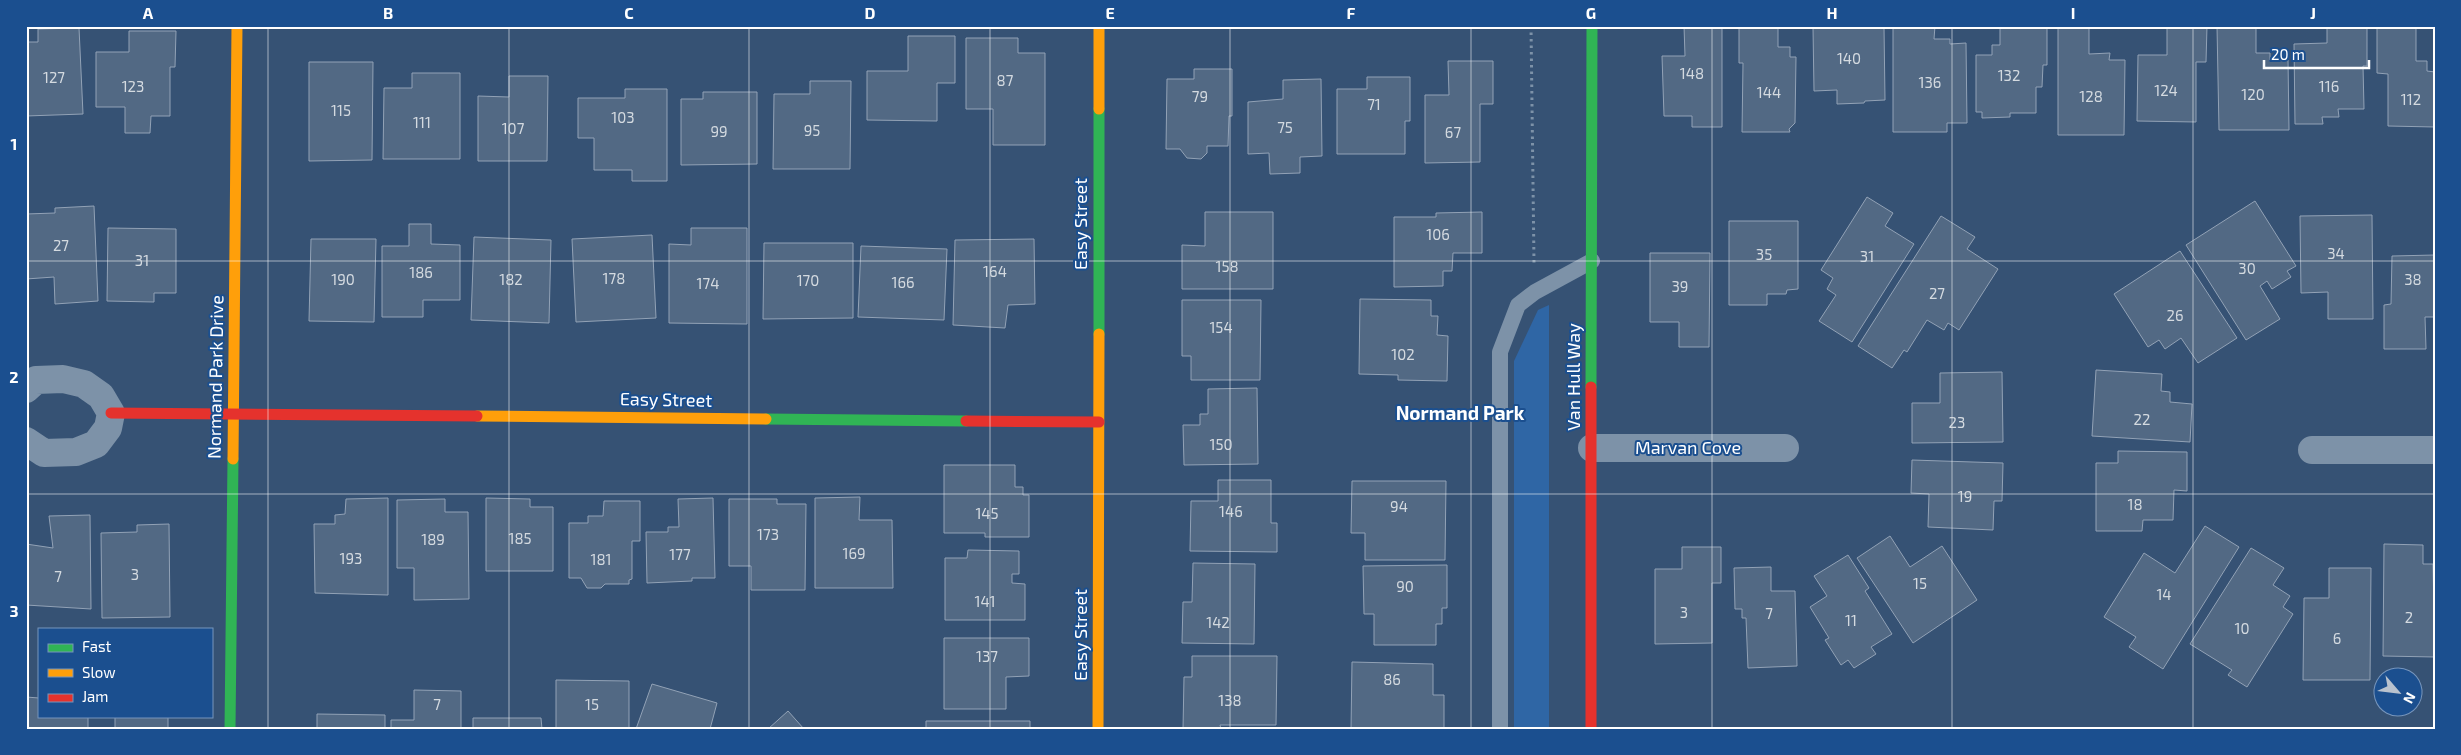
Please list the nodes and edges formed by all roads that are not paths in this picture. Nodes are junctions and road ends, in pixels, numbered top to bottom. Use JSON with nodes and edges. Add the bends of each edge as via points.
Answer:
{"nodes":[{"id":1,"x":237,"y":26,"type":"edge"},
{"id":2,"x":1099,"y":26,"type":"edge"},
{"id":3,"x":1592,"y":26,"type":"edge"},
{"id":4,"x":1592,"y":261,"type":"junction"},
{"id":5,"x":26,"y":389,"type":"edge"},
{"id":6,"x":233,"y":412,"type":"junction"},
{"id":7,"x":111,"y":413,"type":"junction"},
{"id":8,"x":1099,"y":422,"type":"junction"},
{"id":9,"x":26,"y":442,"type":"edge"},
{"id":10,"x":1592,"y":448,"type":"junction"},
{"id":11,"x":1784,"y":448,"type":"dead end"},
{"id":12,"x":2312,"y":450,"type":"dead end"},
{"id":13,"x":2435,"y":450,"type":"edge"},
{"id":14,"x":230,"y":729,"type":"edge"},
{"id":15,"x":1098,"y":729,"type":"edge"},
{"id":16,"x":1500,"y":729,"type":"edge"},
{"id":17,"x":1591,"y":729,"type":"edge"}],
"edges":[{"from":1,"to":6,"type":"street","name":"Normand Park Drive"},
{"from":2,"to":8,"type":"street","name":"Easy Street"},
{"from":3,"to":4,"type":"street","name":"Van Hull Way"},
{"from":4,"to":10,"type":"street","name":"Van Hull Way"},
{"from":4,"to":16,"type":"lane","via":[[1518,305],[1500,352]]},
{"from":5,"to":7,"type":"street","via":[[36,380],[63,379],[84,384],[101,396]]},
{"from":6,"to":7,"type":"street","name":"Easy Street"},
{"from":6,"to":8,"type":"street","name":"Easy Street"},
{"from":6,"to":14,"type":"street","name":"Normand Park Drive"},
{"from":7,"to":9,"type":"street","via":[[108,428],[96,444],[76,452],[44,453]]},
{"from":8,"to":15,"type":"street","name":"Easy Street"},
{"from":10,"to":11,"type":"street","name":"Marvan Cove"},
{"from":10,"to":17,"type":"street","name":"Van Hull Way"},
{"from":12,"to":13,"type":"street"}]}
